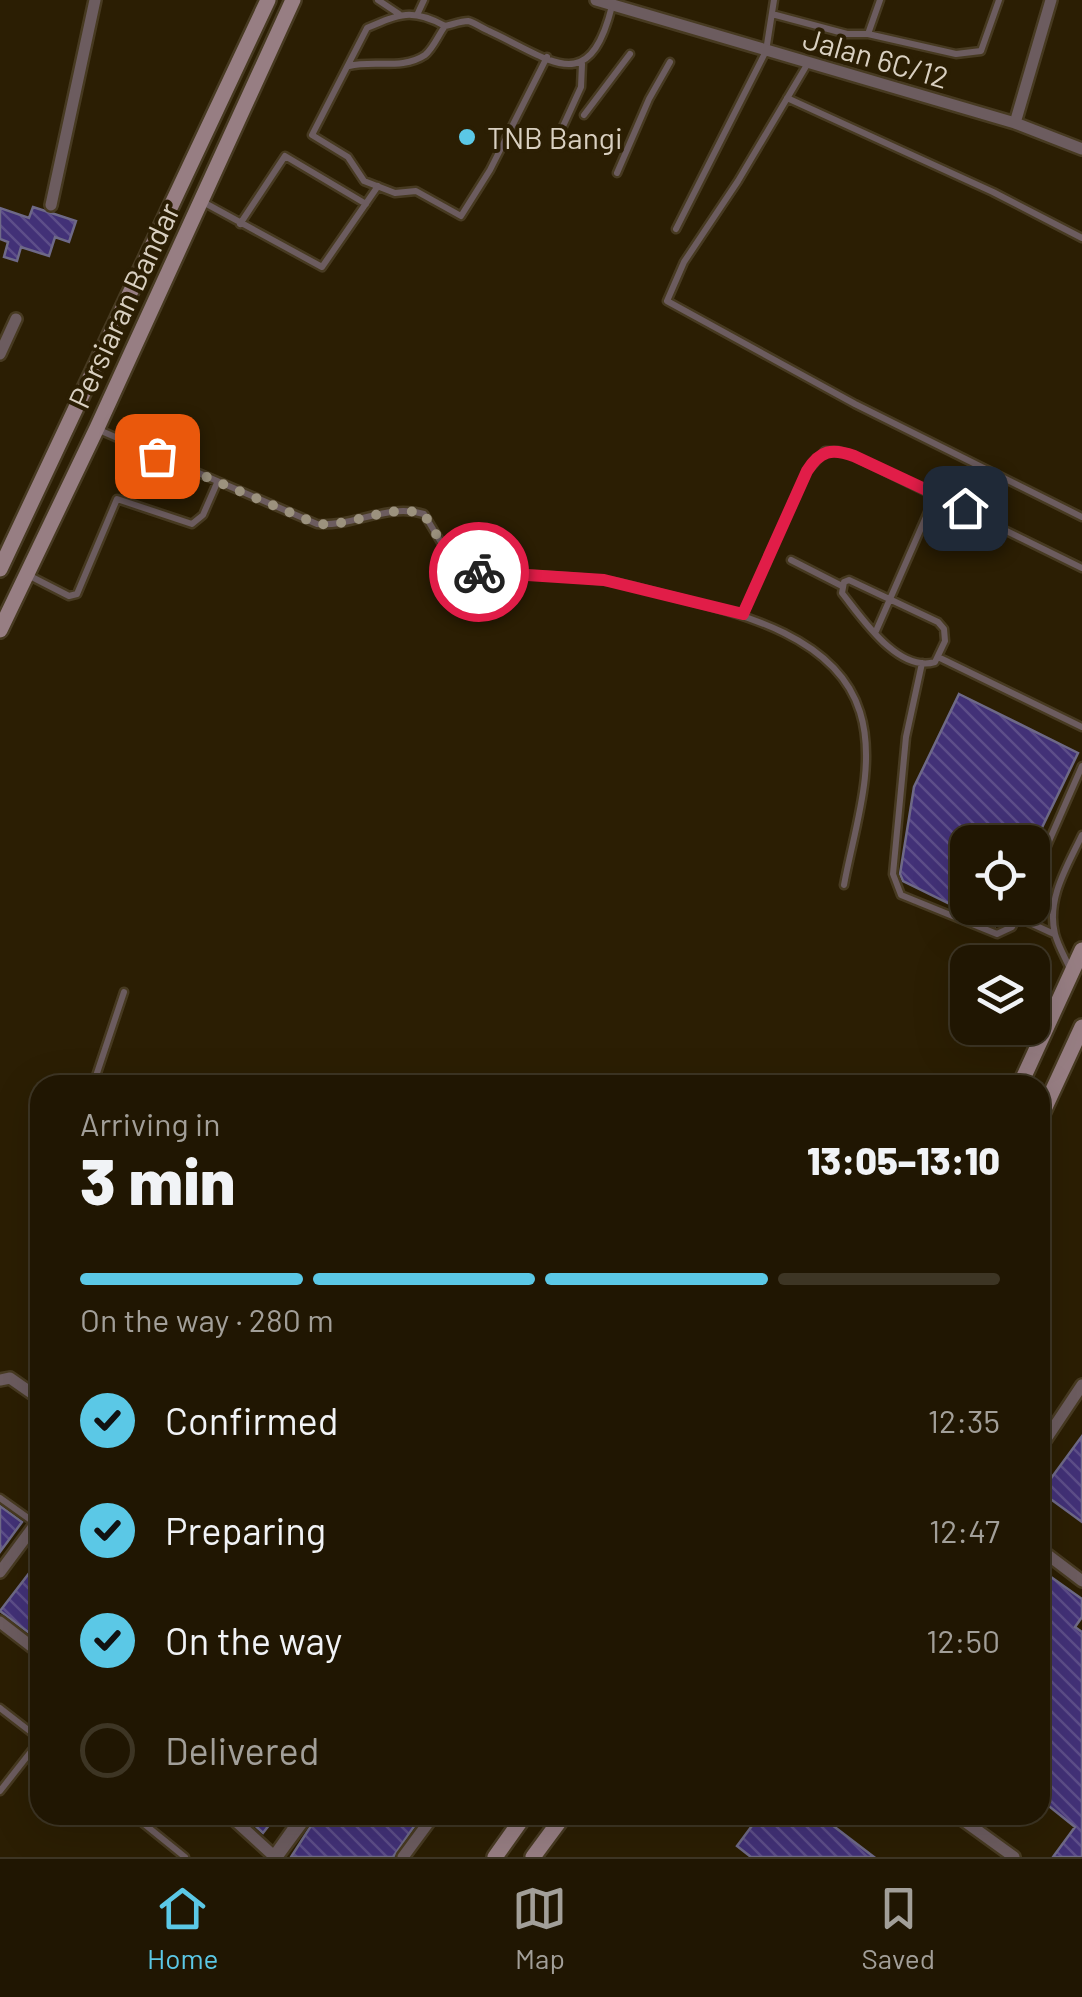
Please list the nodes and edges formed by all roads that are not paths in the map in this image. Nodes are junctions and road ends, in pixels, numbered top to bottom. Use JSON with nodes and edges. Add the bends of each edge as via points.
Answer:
{"nodes":[{"id":1,"x":95,"y":0,"type":"edge"},
{"id":2,"x":268,"y":0,"type":"edge"},
{"id":3,"x":293,"y":0,"type":"edge"},
{"id":4,"x":378,"y":0,"type":"edge"},
{"id":5,"x":424,"y":0,"type":"edge"},
{"id":6,"x":596,"y":0,"type":"edge"},
{"id":7,"x":774,"y":0,"type":"edge"},
{"id":8,"x":880,"y":0,"type":"edge"},
{"id":9,"x":999,"y":0,"type":"edge"},
{"id":10,"x":1051,"y":0,"type":"edge"},
{"id":11,"x":612,"y":6,"type":"junction"},
{"id":12,"x":772,"y":14,"type":"junction"},
{"id":13,"x":400,"y":15,"type":"junction"},
{"id":14,"x":417,"y":15,"type":"junction"},
{"id":15,"x":444,"y":26,"type":"junction"},
{"id":16,"x":868,"y":34,"type":"junction"},
{"id":17,"x":766,"y":51,"type":"junction"},
{"id":18,"x":630,"y":54,"type":"dead end"},
{"id":19,"x":546,"y":57,"type":"junction"},
{"id":20,"x":670,"y":62,"type":"dead end"},
{"id":21,"x":808,"y":63,"type":"junction"},
{"id":22,"x":582,"y":64,"type":"junction"},
{"id":23,"x":350,"y":66,"type":"junction"},
{"id":24,"x":787,"y":98,"type":"junction"},
{"id":25,"x":584,"y":115,"type":"dead end"},
{"id":26,"x":1015,"y":123,"type":"junction"},
{"id":27,"x":554,"y":146,"type":"dead end"},
{"id":28,"x":1082,"y":149,"type":"edge"},
{"id":29,"x":617,"y":173,"type":"dead end"},
{"id":30,"x":378,"y":186,"type":"junction"},
{"id":31,"x":201,"y":201,"type":"junction"},
{"id":32,"x":366,"y":204,"type":"junction"},
{"id":33,"x":50,"y":205,"type":"dead end"},
{"id":34,"x":240,"y":224,"type":"junction"},
{"id":35,"x":676,"y":230,"type":"dead end"},
{"id":36,"x":1082,"y":238,"type":"edge"},
{"id":37,"x":16,"y":318,"type":"dead end"},
{"id":38,"x":0,"y":354,"type":"edge"},
{"id":39,"x":97,"y":428,"type":"junction"},
{"id":40,"x":216,"y":483,"type":"junction"},
{"id":41,"x":936,"y":494,"type":"junction"},
{"id":42,"x":1082,"y":517,"type":"edge"},
{"id":43,"x":791,"y":560,"type":"dead end"},
{"id":44,"x":1,"y":564,"type":"edge"},
{"id":45,"x":1082,"y":568,"type":"edge"},
{"id":46,"x":26,"y":574,"type":"junction"},
{"id":47,"x":842,"y":586,"type":"junction"},
{"id":48,"x":890,"y":598,"type":"junction"},
{"id":49,"x":743,"y":614,"type":"junction"},
{"id":50,"x":0,"y":630,"type":"edge"},
{"id":51,"x":876,"y":631,"type":"junction"},
{"id":52,"x":938,"y":656,"type":"junction"},
{"id":53,"x":922,"y":663,"type":"junction"},
{"id":54,"x":1082,"y":728,"type":"edge"},
{"id":55,"x":1082,"y":766,"type":"edge"},
{"id":56,"x":1082,"y":835,"type":"edge"},
{"id":57,"x":1050,"y":839,"type":"edge"},
{"id":58,"x":844,"y":885,"type":"dead end"},
{"id":59,"x":950,"y":915,"type":"edge"},
{"id":60,"x":974,"y":925,"type":"edge"},
{"id":61,"x":1013,"y":925,"type":"edge"},
{"id":62,"x":1034,"y":925,"type":"edge"},
{"id":63,"x":1055,"y":935,"type":"junction"},
{"id":64,"x":1082,"y":950,"type":"edge"},
{"id":65,"x":1072,"y":972,"type":"junction"},
{"id":66,"x":124,"y":992,"type":"dead end"},
{"id":67,"x":1082,"y":1027,"type":"edge"},
{"id":68,"x":96,"y":1075,"type":"edge"},
{"id":69,"x":1025,"y":1075,"type":"edge"},
{"id":70,"x":1050,"y":1096,"type":"edge"},
{"id":71,"x":0,"y":1380,"type":"edge"},
{"id":72,"x":1082,"y":1385,"type":"edge"},
{"id":73,"x":30,"y":1392,"type":"edge"},
{"id":74,"x":1050,"y":1433,"type":"edge"},
{"id":75,"x":0,"y":1498,"type":"edge"},
{"id":76,"x":30,"y":1517,"type":"edge"},
{"id":77,"x":30,"y":1534,"type":"edge"},
{"id":78,"x":1050,"y":1556,"type":"edge"},
{"id":79,"x":0,"y":1572,"type":"edge"},
{"id":80,"x":1082,"y":1580,"type":"edge"},
{"id":81,"x":0,"y":1622,"type":"edge"},
{"id":82,"x":30,"y":1645,"type":"edge"},
{"id":83,"x":0,"y":1708,"type":"edge"},
{"id":84,"x":30,"y":1732,"type":"edge"},
{"id":85,"x":30,"y":1753,"type":"edge"},
{"id":86,"x":0,"y":1791,"type":"edge"},
{"id":87,"x":145,"y":1825,"type":"edge"},
{"id":88,"x":240,"y":1825,"type":"edge"},
{"id":89,"x":296,"y":1825,"type":"edge"},
{"id":90,"x":302,"y":1825,"type":"edge"},
{"id":91,"x":427,"y":1825,"type":"edge"},
{"id":92,"x":517,"y":1825,"type":"edge"},
{"id":93,"x":557,"y":1825,"type":"edge"},
{"id":94,"x":970,"y":1825,"type":"edge"},
{"id":95,"x":276,"y":1856,"type":"edge"},
{"id":96,"x":185,"y":1857,"type":"edge"},
{"id":97,"x":403,"y":1857,"type":"edge"},
{"id":98,"x":494,"y":1857,"type":"edge"},
{"id":99,"x":533,"y":1857,"type":"edge"},
{"id":100,"x":1014,"y":1857,"type":"edge"}],
"edges":[{"from":1,"to":33,"type":"street"},
{"from":2,"to":44,"type":"main road","name":"Persiaran Bandar"},
{"from":3,"to":31,"type":"main road","name":"Persiaran Bandar"},
{"from":4,"to":13,"type":"lane"},
{"from":5,"to":14,"type":"lane"},
{"from":6,"to":11,"type":"street","name":"Jalan 6C/12"},
{"from":7,"to":12,"type":"lane"},
{"from":8,"to":16,"type":"lane"},
{"from":9,"to":16,"type":"lane","via":[[981,51],[956,54]]},
{"from":10,"to":26,"type":"street"},
{"from":11,"to":17,"type":"street","name":"Jalan 6C/12"},
{"from":11,"to":22,"type":"lane","via":[[602,42]]},
{"from":12,"to":16,"type":"lane"},
{"from":12,"to":17,"type":"lane"},
{"from":13,"to":14,"type":"lane"},
{"from":13,"to":23,"type":"lane","via":[[366,28]]},
{"from":14,"to":15,"type":"lane"},
{"from":15,"to":19,"type":"lane","via":[[467,21]]},
{"from":15,"to":23,"type":"lane","via":[[426,54]]},
{"from":17,"to":21,"type":"street","name":"Jalan 6C/12"},
{"from":17,"to":35,"type":"lane"},
{"from":18,"to":25,"type":"lane"},
{"from":19,"to":22,"type":"lane"},
{"from":19,"to":30,"type":"lane","via":[[461,216],[416,191]]},
{"from":20,"to":29,"type":"lane"},
{"from":21,"to":24,"type":"lane"},
{"from":21,"to":26,"type":"street","name":"Jalan 6C/12"},
{"from":22,"to":27,"type":"lane","via":[[581,87]]},
{"from":23,"to":30,"type":"lane","via":[[312,135]]},
{"from":24,"to":36,"type":"lane"},
{"from":24,"to":42,"type":"lane","via":[[684,262],[667,301]]},
{"from":26,"to":28,"type":"street","name":"Jalan 6C/12"},
{"from":30,"to":32,"type":"lane"},
{"from":31,"to":34,"type":"lane"},
{"from":31,"to":39,"type":"main road","name":"Persiaran Bandar"},
{"from":32,"to":34,"type":"lane","via":[[322,267]]},
{"from":32,"to":34,"type":"lane","via":[[285,156]]},
{"from":37,"to":38,"type":"street"},
{"from":39,"to":40,"type":"lane"},
{"from":39,"to":46,"type":"main road","name":"Persiaran Bandar"},
{"from":40,"to":46,"type":"lane","via":[[192,524],[117,499],[77,594]]},
{"from":40,"to":49,"type":"lane","via":[[317,524],[336,526],[403,508],[424,514],[454,564],[470,572],[604,580]]},
{"from":41,"to":45,"type":"lane"},
{"from":41,"to":48,"type":"lane"},
{"from":41,"to":49,"type":"lane","via":[[854,456],[825,451],[807,471]]},
{"from":43,"to":47,"type":"lane"},
{"from":46,"to":50,"type":"main road","name":"Persiaran Bandar"},
{"from":47,"to":48,"type":"lane","via":[[850,580]]},
{"from":47,"to":51,"type":"lane"},
{"from":48,"to":51,"type":"lane"},
{"from":48,"to":52,"type":"lane","via":[[944,629]]},
{"from":49,"to":58,"type":"lane","via":[[816,653],[860,710],[867,756]]},
{"from":51,"to":53,"type":"lane","via":[[899,655]]},
{"from":52,"to":53,"type":"lane","via":[[930,665]]},
{"from":52,"to":54,"type":"lane"},
{"from":53,"to":59,"type":"lane","via":[[906,738],[894,874],[900,895]]},
{"from":55,"to":57,"type":"lane"},
{"from":56,"to":63,"type":"lane","via":[[1057,889]]},
{"from":60,"to":61,"type":"lane","via":[[996,934]]},
{"from":62,"to":63,"type":"lane"},
{"from":63,"to":65,"type":"lane"},
{"from":64,"to":65,"type":"main road"},
{"from":65,"to":69,"type":"main road"},
{"from":66,"to":68,"type":"lane"},
{"from":67,"to":70,"type":"main road"},
{"from":71,"to":73,"type":"street","via":[[10,1378]]},
{"from":72,"to":74,"type":"street"},
{"from":75,"to":76,"type":"lane"},
{"from":77,"to":79,"type":"street"},
{"from":78,"to":80,"type":"street"},
{"from":81,"to":82,"type":"street"},
{"from":83,"to":84,"type":"lane"},
{"from":85,"to":86,"type":"lane"},
{"from":87,"to":96,"type":"lane"},
{"from":88,"to":95,"type":"street"},
{"from":89,"to":95,"type":"street"},
{"from":90,"to":95,"type":"lane"},
{"from":91,"to":97,"type":"street"},
{"from":92,"to":98,"type":"main road"},
{"from":93,"to":99,"type":"main road"},
{"from":94,"to":100,"type":"street"}]}
